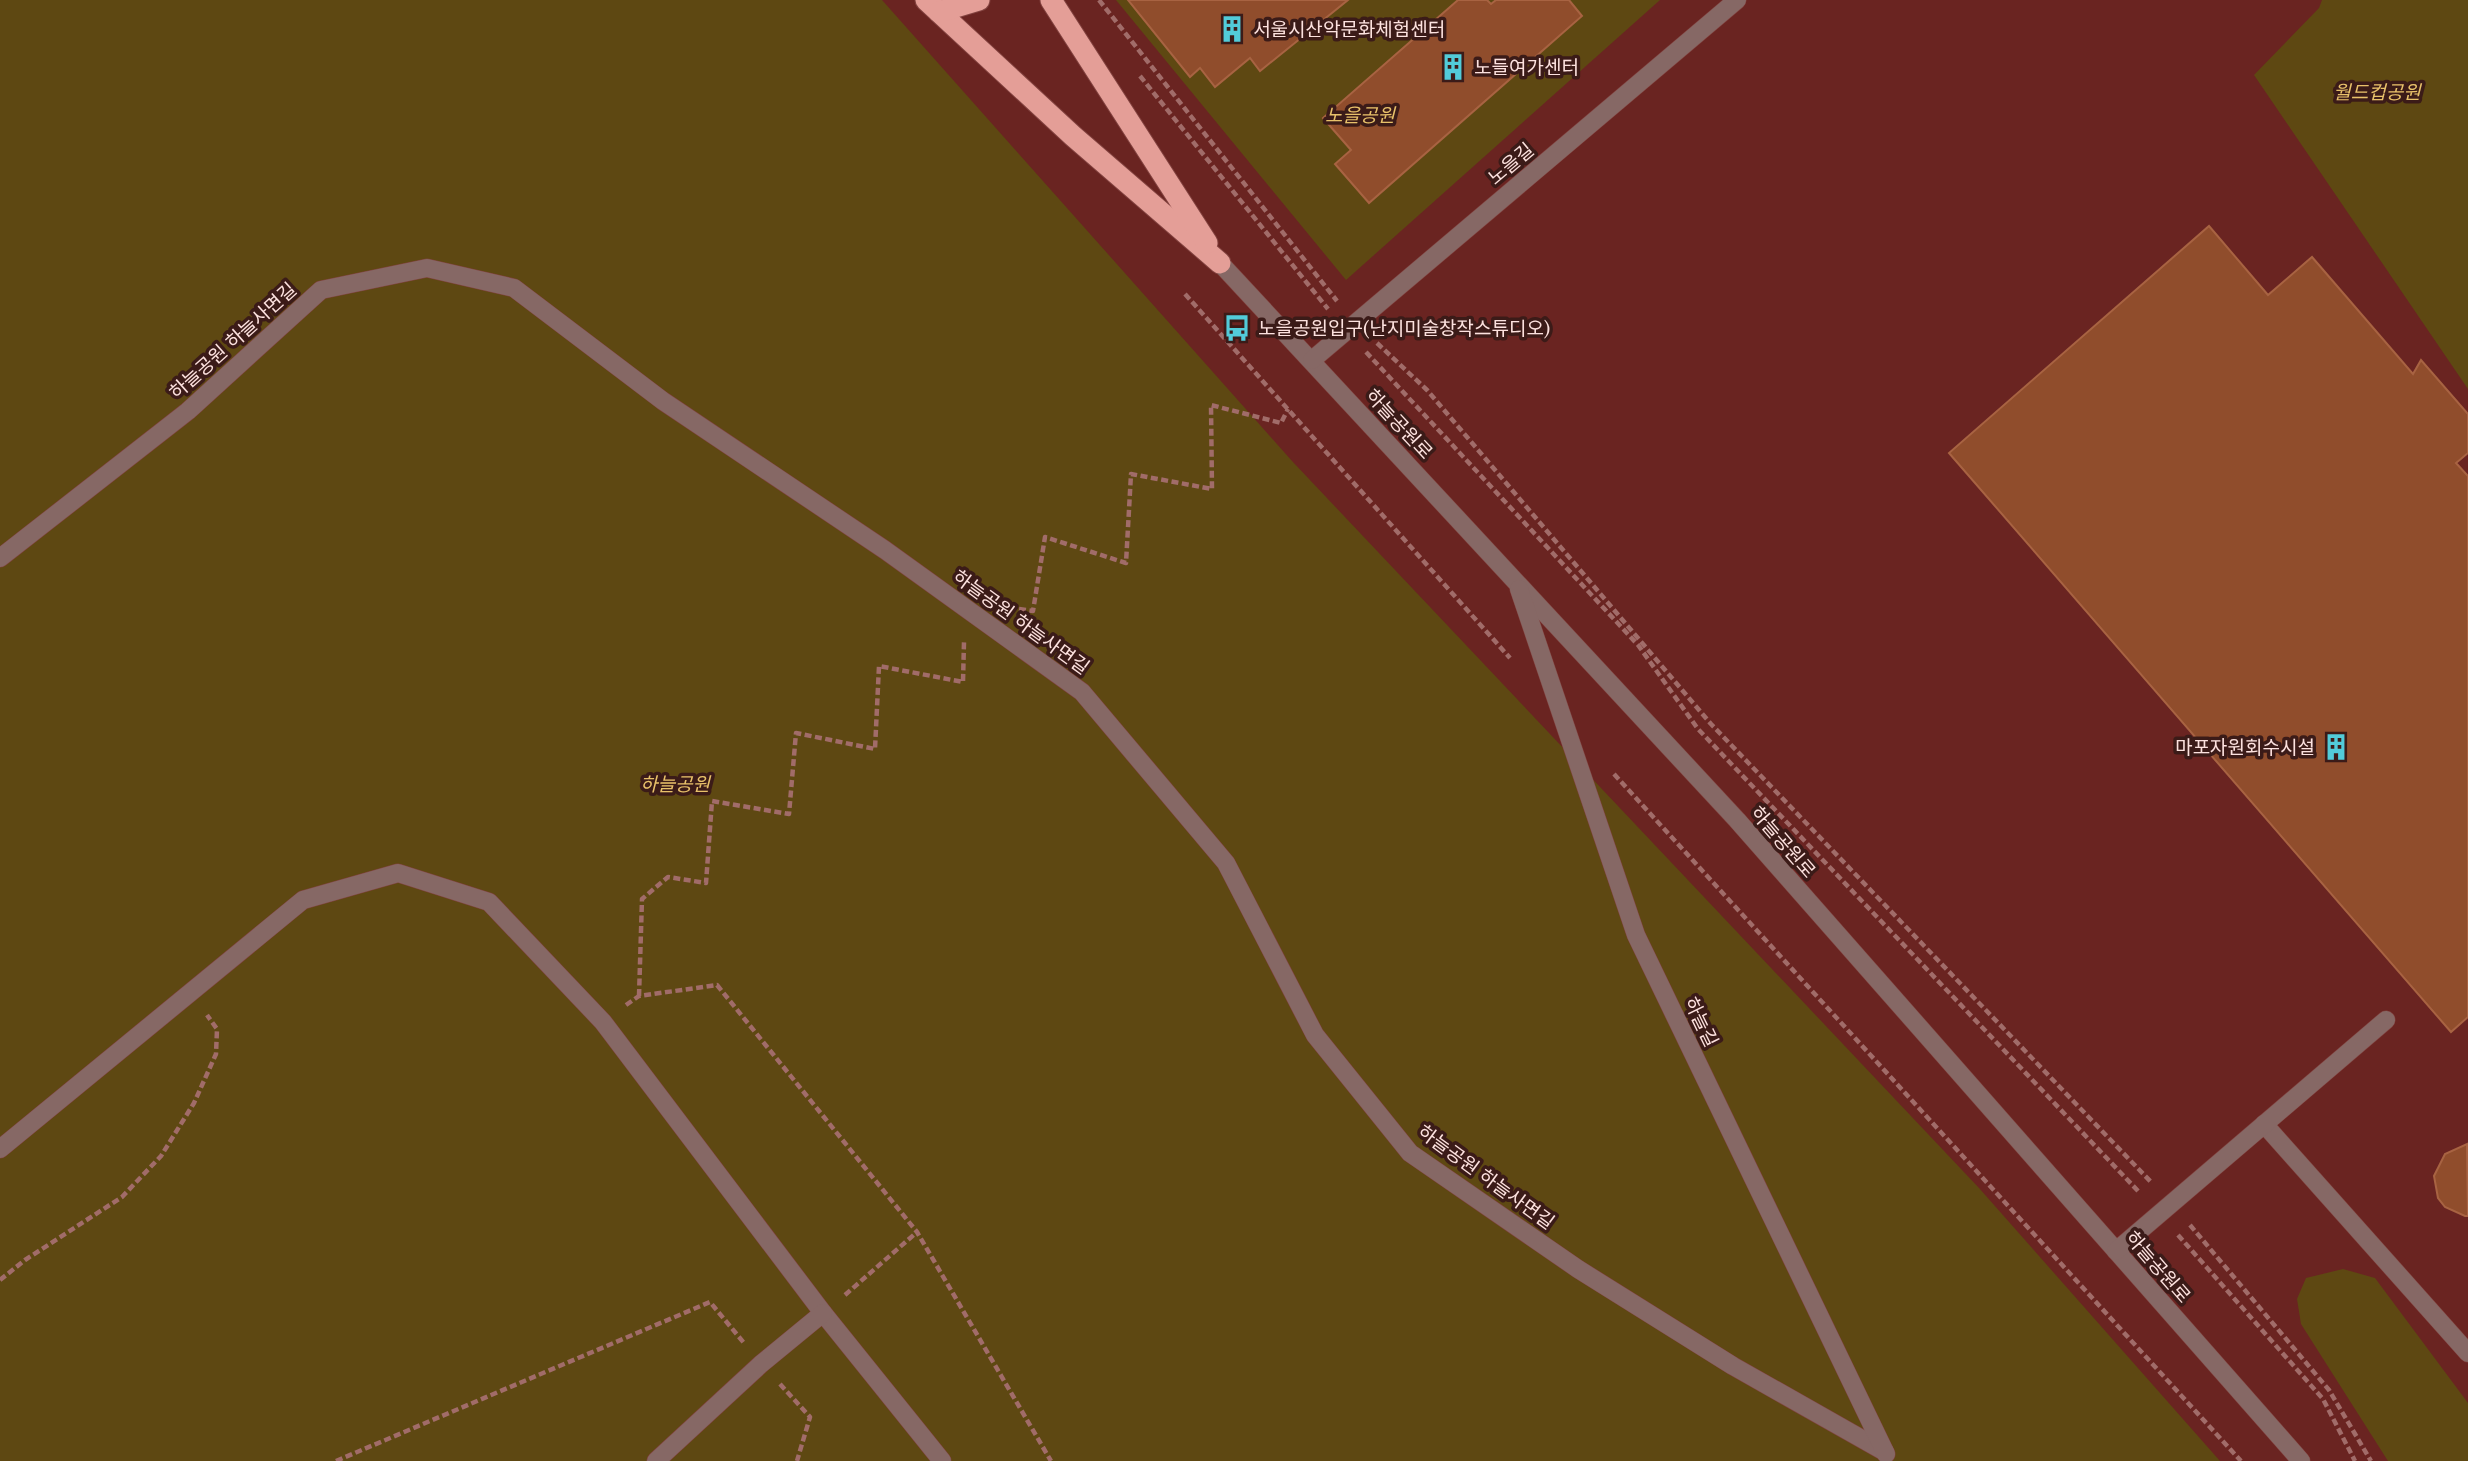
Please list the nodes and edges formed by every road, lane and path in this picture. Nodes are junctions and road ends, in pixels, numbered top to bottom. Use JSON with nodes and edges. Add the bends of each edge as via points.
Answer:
{"nodes":[{"id":1,"x":979,"y":0,"type":"edge"},
{"id":2,"x":1051,"y":0,"type":"edge"},
{"id":3,"x":1099,"y":0,"type":"edge"},
{"id":4,"x":1737,"y":0,"type":"edge"},
{"id":5,"x":932,"y":6,"type":"edge"},
{"id":6,"x":1137,"y":72,"type":"dead end"},
{"id":7,"x":1220,"y":263,"type":"junction"},
{"id":8,"x":1185,"y":293,"type":"dead end"},
{"id":9,"x":1350,"y":327,"type":"junction"},
{"id":10,"x":1312,"y":360,"type":"junction"},
{"id":11,"x":1288,"y":409,"type":"junction"},
{"id":12,"x":0,"y":558,"type":"edge"},
{"id":13,"x":1516,"y":583,"type":"junction"},
{"id":14,"x":965,"y":607,"type":"junction"},
{"id":15,"x":1515,"y":664,"type":"dead end"},
{"id":16,"x":1607,"y":766,"type":"dead end"},
{"id":17,"x":190,"y":992,"type":"junction"},
{"id":18,"x":639,"y":996,"type":"junction"},
{"id":19,"x":2386,"y":1020,"type":"dead end"},
{"id":20,"x":603,"y":1022,"type":"junction"},
{"id":21,"x":2264,"y":1124,"type":"junction"},
{"id":22,"x":0,"y":1149,"type":"edge"},
{"id":23,"x":2166,"y":1209,"type":"junction"},
{"id":24,"x":917,"y":1232,"type":"junction"},
{"id":25,"x":2116,"y":1251,"type":"junction"},
{"id":26,"x":0,"y":1280,"type":"edge"},
{"id":27,"x":823,"y":1314,"type":"junction"},
{"id":28,"x":2468,"y":1353,"type":"edge"},
{"id":29,"x":761,"y":1364,"type":"junction"},
{"id":30,"x":1888,"y":1457,"type":"edge"},
{"id":31,"x":336,"y":1461,"type":"edge"},
{"id":32,"x":656,"y":1461,"type":"edge"},
{"id":33,"x":797,"y":1461,"type":"edge"},
{"id":34,"x":942,"y":1461,"type":"edge"},
{"id":35,"x":1051,"y":1461,"type":"edge"},
{"id":36,"x":2241,"y":1461,"type":"edge"},
{"id":37,"x":2301,"y":1461,"type":"edge"},
{"id":38,"x":2355,"y":1461,"type":"edge"},
{"id":39,"x":2371,"y":1461,"type":"edge"}],
"edges":[{"from":1,"to":5,"type":"highway"},
{"from":2,"to":7,"type":"highway"},
{"from":3,"to":9,"type":"path"},
{"from":4,"to":9,"type":"street","name":"노을길"},
{"from":5,"to":7,"type":"highway"},
{"from":6,"to":9,"type":"path"},
{"from":7,"to":10,"type":"street","name":"하늘공원로"},
{"from":8,"to":11,"type":"path"},
{"from":9,"to":10,"type":"street","name":"노을길"},
{"from":9,"to":23,"type":"path","via":[[1638,645],[1698,729]]},
{"from":9,"to":23,"type":"path","via":[[1427,390],[1712,724]]},
{"from":10,"to":13,"type":"street","name":"하늘공원로"},
{"from":11,"to":14,"type":"path","via":[[1281,423],[1211,405],[1212,489],[1131,474],[1126,563],[1045,537],[1033,611],[965,600]]},
{"from":11,"to":15,"type":"path"},
{"from":12,"to":14,"type":"street","name":"하늘공원 하늘사면길","via":[[188,411],[321,290],[427,268],[514,288],[663,401]]},
{"from":13,"to":25,"type":"street","name":"하늘공원로","via":[[1737,820]]},
{"from":13,"to":30,"type":"street","name":"하늘길","via":[[1636,935]]},
{"from":14,"to":18,"type":"path","via":[[962,682],[879,666],[875,749],[796,733],[789,814],[712,801],[706,883],[668,877],[642,899]]},
{"from":14,"to":30,"type":"street","name":"하늘공원 하늘사면길","via":[[1082,692],[1226,863],[1315,1035],[1410,1153],[1578,1269]]},
{"from":16,"to":36,"type":"path"},
{"from":17,"to":20,"type":"street","via":[[303,900],[398,873],[489,902]]},
{"from":17,"to":22,"type":"street"},
{"from":17,"to":26,"type":"path","via":[[217,1029],[216,1054],[194,1103],[160,1156],[122,1197]]},
{"from":18,"to":20,"type":"path"},
{"from":18,"to":24,"type":"path","via":[[717,985]]},
{"from":19,"to":21,"type":"street"},
{"from":20,"to":27,"type":"street"},
{"from":21,"to":23,"type":"street"},
{"from":21,"to":28,"type":"street"},
{"from":23,"to":25,"type":"street"},
{"from":23,"to":38,"type":"path","via":[[2323,1399]]},
{"from":23,"to":39,"type":"path","via":[[2329,1390]]},
{"from":24,"to":27,"type":"path"},
{"from":24,"to":35,"type":"path"},
{"from":25,"to":37,"type":"street","name":"하늘공원로"},
{"from":27,"to":29,"type":"street"},
{"from":27,"to":34,"type":"street"},
{"from":29,"to":31,"type":"path","via":[[710,1302]]},
{"from":29,"to":32,"type":"street"},
{"from":29,"to":33,"type":"path","via":[[810,1417]]}]}
